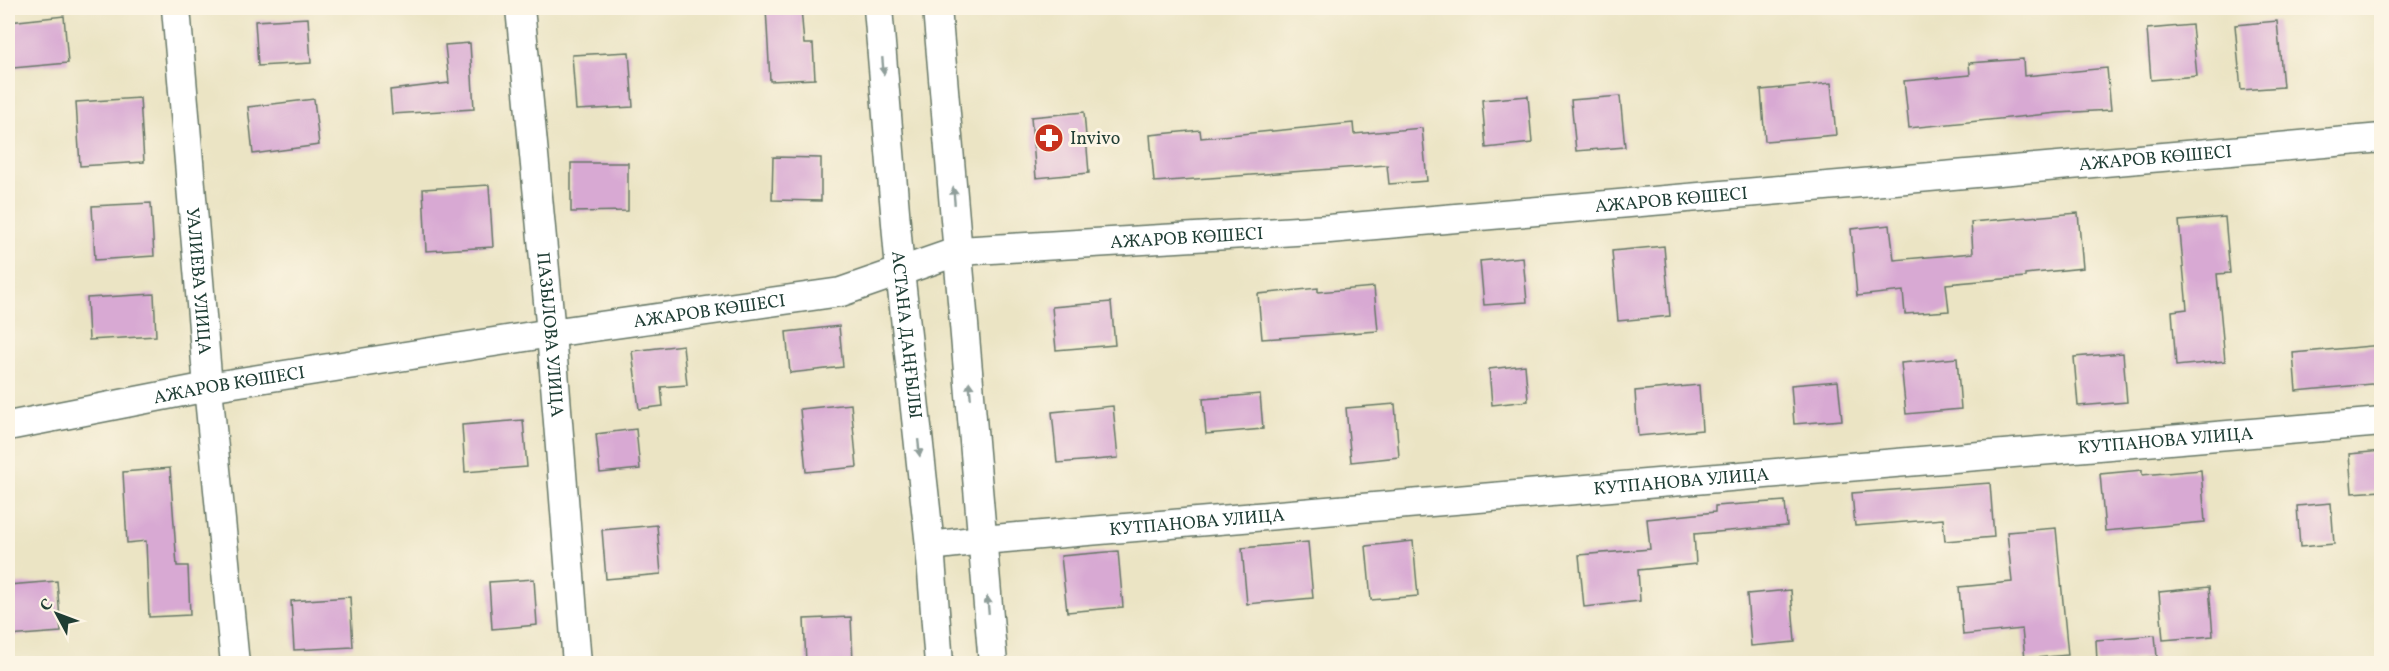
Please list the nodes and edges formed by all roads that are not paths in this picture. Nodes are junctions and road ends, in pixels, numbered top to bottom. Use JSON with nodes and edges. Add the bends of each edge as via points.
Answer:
{"nodes":[{"id":1,"x":176,"y":8,"type":"edge"},
{"id":2,"x":520,"y":8,"type":"edge"},
{"id":3,"x":878,"y":8,"type":"edge"},
{"id":4,"x":937,"y":8,"type":"edge"},
{"id":5,"x":2382,"y":138,"type":"edge"},
{"id":6,"x":959,"y":251,"type":"junction"},
{"id":7,"x":900,"y":271,"type":"junction"},
{"id":8,"x":551,"y":333,"type":"junction"},
{"id":9,"x":208,"y":387,"type":"junction"},
{"id":10,"x":2382,"y":422,"type":"edge"},
{"id":11,"x":8,"y":426,"type":"edge"},
{"id":12,"x":982,"y":540,"type":"junction"},
{"id":13,"x":930,"y":546,"type":"junction"},
{"id":14,"x":235,"y":663,"type":"edge"},
{"id":15,"x":577,"y":663,"type":"edge"},
{"id":16,"x":939,"y":663,"type":"edge"},
{"id":17,"x":993,"y":663,"type":"edge"}],
"edges":[{"from":1,"to":9,"type":"street","name":"УАЛИЕВА УЛИЦА"},
{"from":2,"to":8,"type":"street","name":"ПАЗЫЛОВА УЛИЦА"},
{"from":3,"to":7,"type":"street","name":"АСТАНА ДАҢҒЫЛЫ","one_way":true},
{"from":6,"to":4,"type":"street","one_way":true},
{"from":5,"to":6,"type":"street","name":"АЖАРОВ КӨШЕСІ","via":[[1329,229]]},
{"from":6,"to":7,"type":"street","name":"АЖАРОВ КӨШЕСІ"},
{"from":12,"to":6,"type":"street","one_way":true},
{"from":7,"to":8,"type":"street","name":"АЖАРОВ КӨШЕСІ","via":[[841,292]]},
{"from":7,"to":13,"type":"street","name":"АСТАНА ДАҢҒЫЛЫ","one_way":true},
{"from":8,"to":9,"type":"street","name":"АЖАРОВ КӨШЕСІ"},
{"from":8,"to":15,"type":"street","name":"ПАЗЫЛОВА УЛИЦА"},
{"from":9,"to":11,"type":"street","name":"АЖАРОВ КӨШЕСІ"},
{"from":9,"to":14,"type":"street","name":"УАЛИЕВА УЛИЦА"},
{"from":10,"to":12,"type":"street","name":"КУТПАНОВА УЛИЦА"},
{"from":12,"to":13,"type":"street","name":"КУТПАНОВА УЛИЦА"},
{"from":17,"to":12,"type":"street","one_way":true},
{"from":13,"to":16,"type":"street","name":"АСТАНА ДАҢҒЫЛЫ"}]}
